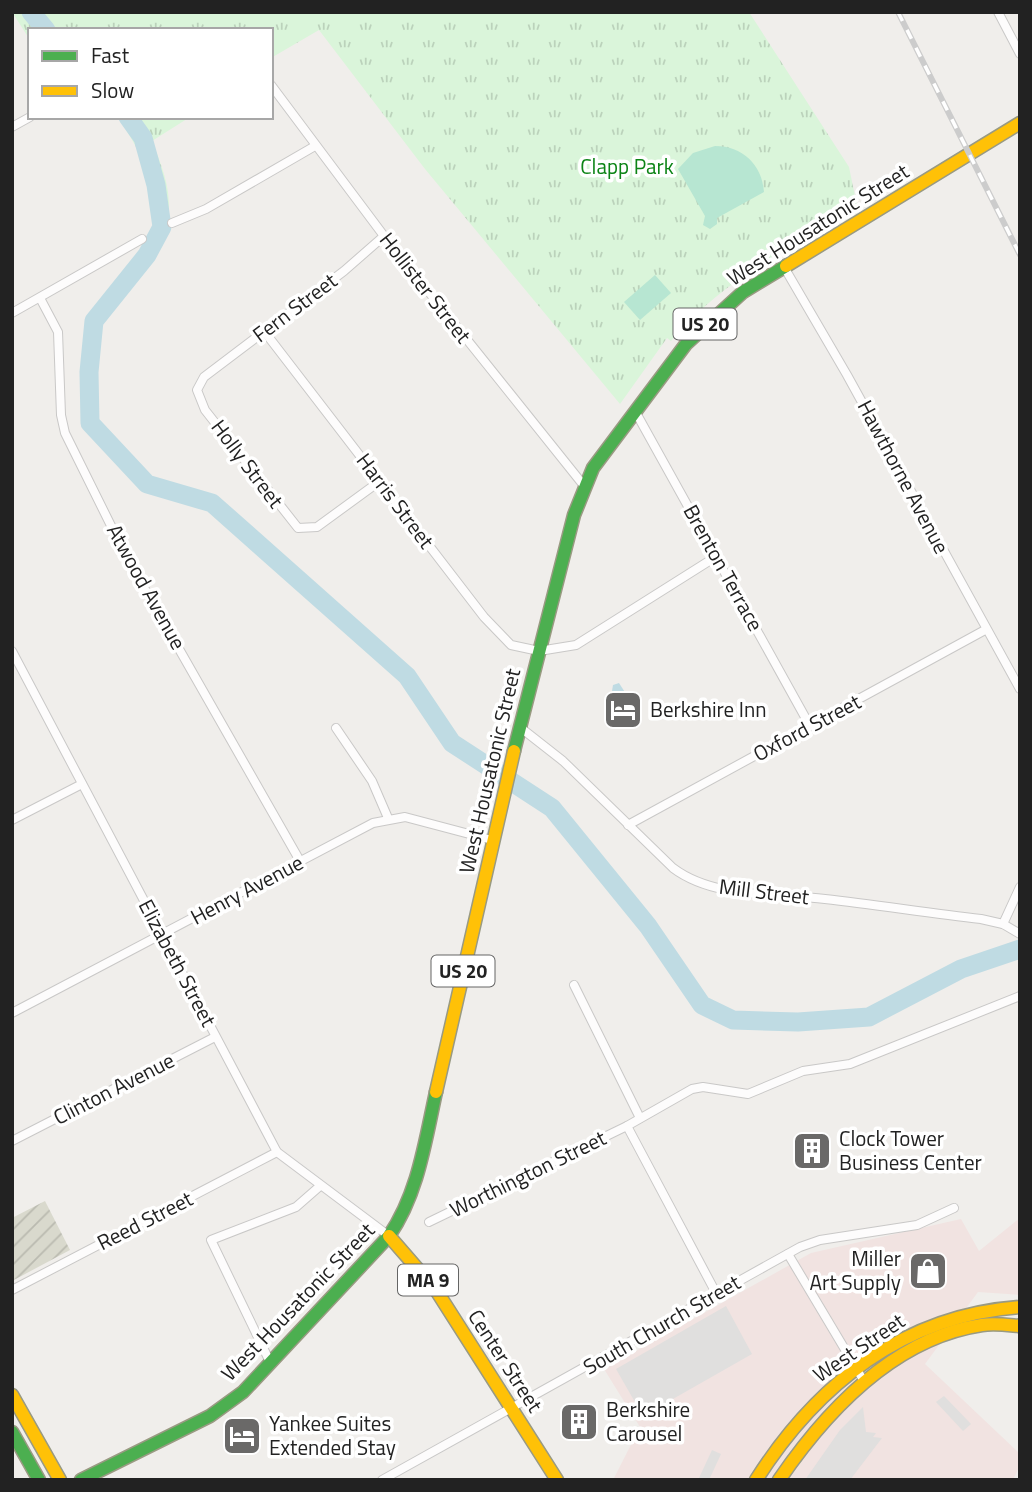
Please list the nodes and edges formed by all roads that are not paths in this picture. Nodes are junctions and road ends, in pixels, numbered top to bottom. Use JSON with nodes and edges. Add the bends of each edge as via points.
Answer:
{"nodes":[{"id":1,"x":998,"y":12,"type":"edge"},
{"id":2,"x":1020,"y":54,"type":"edge"},
{"id":3,"x":273,"y":88,"type":"edge"},
{"id":4,"x":28,"y":118,"type":"edge"},
{"id":5,"x":1020,"y":123,"type":"edge"},
{"id":6,"x":12,"y":127,"type":"edge"},
{"id":7,"x":315,"y":146,"type":"junction"},
{"id":8,"x":172,"y":223,"type":"dead end"},
{"id":9,"x":384,"y":236,"type":"junction"},
{"id":10,"x":142,"y":239,"type":"dead end"},
{"id":11,"x":785,"y":267,"type":"junction"},
{"id":12,"x":40,"y":298,"type":"junction"},
{"id":13,"x":12,"y":313,"type":"edge"},
{"id":14,"x":264,"y":331,"type":"junction"},
{"id":15,"x":204,"y":377,"type":"joint"},
{"id":16,"x":635,"y":411,"type":"junction"},
{"id":17,"x":380,"y":481,"type":"junction"},
{"id":18,"x":584,"y":486,"type":"junction"},
{"id":19,"x":717,"y":556,"type":"junction"},
{"id":20,"x":985,"y":630,"type":"junction"},
{"id":21,"x":12,"y":651,"type":"edge"},
{"id":22,"x":539,"y":651,"type":"junction"},
{"id":23,"x":1020,"y":689,"type":"edge"},
{"id":24,"x":810,"y":726,"type":"junction"},
{"id":25,"x":336,"y":728,"type":"dead end"},
{"id":26,"x":521,"y":728,"type":"junction"},
{"id":27,"x":82,"y":784,"type":"junction"},
{"id":28,"x":388,"y":818,"type":"junction"},
{"id":29,"x":12,"y":820,"type":"edge"},
{"id":30,"x":628,"y":825,"type":"junction"},
{"id":31,"x":492,"y":840,"type":"junction"},
{"id":32,"x":300,"y":862,"type":"junction"},
{"id":33,"x":1020,"y":887,"type":"edge"},
{"id":34,"x":1003,"y":924,"type":"junction"},
{"id":35,"x":1019,"y":933,"type":"edge"},
{"id":36,"x":163,"y":936,"type":"junction"},
{"id":37,"x":574,"y":985,"type":"dead end"},
{"id":38,"x":1020,"y":996,"type":"edge"},
{"id":39,"x":12,"y":1013,"type":"edge"},
{"id":40,"x":215,"y":1037,"type":"junction"},
{"id":41,"x":640,"y":1118,"type":"junction"},
{"id":42,"x":627,"y":1126,"type":"junction"},
{"id":43,"x":12,"y":1141,"type":"edge"},
{"id":44,"x":277,"y":1152,"type":"junction"},
{"id":45,"x":320,"y":1186,"type":"junction"},
{"id":46,"x":954,"y":1208,"type":"dead end"},
{"id":47,"x":429,"y":1222,"type":"dead end"},
{"id":48,"x":389,"y":1236,"type":"junction"},
{"id":49,"x":788,"y":1254,"type":"junction"},
{"id":50,"x":12,"y":1290,"type":"edge"},
{"id":51,"x":716,"y":1293,"type":"junction"},
{"id":52,"x":1020,"y":1307,"type":"edge"},
{"id":53,"x":1020,"y":1326,"type":"edge"},
{"id":54,"x":271,"y":1363,"type":"junction"},
{"id":55,"x":856,"y":1369,"type":"junction"},
{"id":56,"x":865,"y":1383,"type":"junction"},
{"id":57,"x":12,"y":1395,"type":"edge"},
{"id":58,"x":512,"y":1408,"type":"junction"},
{"id":59,"x":12,"y":1432,"type":"edge"},
{"id":60,"x":39,"y":1480,"type":"edge"},
{"id":61,"x":60,"y":1480,"type":"edge"},
{"id":62,"x":81,"y":1480,"type":"edge"},
{"id":63,"x":382,"y":1480,"type":"edge"},
{"id":64,"x":557,"y":1480,"type":"edge"},
{"id":65,"x":756,"y":1480,"type":"edge"},
{"id":66,"x":779,"y":1480,"type":"edge"}],
"edges":[{"from":1,"to":2,"type":"street"},
{"from":3,"to":7,"type":"street","name":"Hollister Street"},
{"from":4,"to":6,"type":"street"},
{"from":5,"to":11,"type":"main road","name":"West Housatonic Street","number":"US 20"},
{"from":7,"to":8,"type":"street"},
{"from":7,"to":9,"type":"street","name":"Hollister Street"},
{"from":9,"to":14,"type":"street","name":"Fern Street"},
{"from":9,"to":18,"type":"street","name":"Hollister Street"},
{"from":10,"to":12,"type":"street"},
{"from":11,"to":16,"type":"main road","name":"West Housatonic Street","number":"US 20","via":[[743,292],[709,320]]},
{"from":11,"to":20,"type":"street","name":"Hawthorne Avenue"},
{"from":12,"to":13,"type":"street"},
{"from":12,"to":32,"type":"street","name":"Atwood Avenue","via":[[58,332],[65,433],[126,556]]},
{"from":14,"to":15,"type":"street","name":"Fern Street"},
{"from":14,"to":17,"type":"street","name":"Harris Street"},
{"from":15,"to":17,"type":"street","name":"Holly Street","via":[[197,390],[199,399],[298,528],[308,530],[320,524]]},
{"from":16,"to":18,"type":"main road","name":"West Housatonic Street","number":"US 20"},
{"from":16,"to":19,"type":"street","name":"Brenton Terrace"},
{"from":17,"to":22,"type":"street","name":"Harris Street","via":[[500,638]]},
{"from":18,"to":22,"type":"main road","name":"West Housatonic Street","number":"US 20"},
{"from":19,"to":22,"type":"street","via":[[576,645]]},
{"from":19,"to":24,"type":"street","name":"Brenton Terrace"},
{"from":20,"to":23,"type":"street","name":"Hawthorne Avenue"},
{"from":20,"to":24,"type":"street","name":"Oxford Street"},
{"from":21,"to":27,"type":"street","name":"Elizabeth Street"},
{"from":22,"to":26,"type":"main road","name":"West Housatonic Street","number":"US 20"},
{"from":24,"to":30,"type":"street","name":"Oxford Street"},
{"from":25,"to":28,"type":"street","via":[[372,781]]},
{"from":26,"to":30,"type":"street","name":"Mill Street","via":[[563,761]]},
{"from":26,"to":31,"type":"main road","name":"West Housatonic Street","number":"US 20"},
{"from":27,"to":29,"type":"street"},
{"from":27,"to":36,"type":"street","name":"Elizabeth Street"},
{"from":28,"to":31,"type":"street","via":[[405,817]]},
{"from":28,"to":32,"type":"street","name":"Henry Avenue"},
{"from":30,"to":34,"type":"street","name":"Mill Street","via":[[682,875],[725,890]]},
{"from":31,"to":48,"type":"main road","name":"West Housatonic Street","number":"US 20","via":[[418,1174]]},
{"from":32,"to":36,"type":"street","name":"Henry Avenue"},
{"from":33,"to":34,"type":"street"},
{"from":34,"to":35,"type":"street","name":"Mill Street"},
{"from":36,"to":39,"type":"street","name":"Henry Avenue"},
{"from":36,"to":40,"type":"street","name":"Elizabeth Street"},
{"from":37,"to":41,"type":"street"},
{"from":38,"to":41,"type":"street","name":"Worthington Street","via":[[850,1064],[803,1071],[748,1094],[692,1089]]},
{"from":40,"to":43,"type":"street","name":"Clinton Avenue"},
{"from":40,"to":44,"type":"street","name":"Elizabeth Street"},
{"from":41,"to":42,"type":"street","name":"Worthington Street"},
{"from":42,"to":47,"type":"street","name":"Worthington Street"},
{"from":42,"to":51,"type":"street"},
{"from":44,"to":45,"type":"street","name":"Elizabeth Street"},
{"from":44,"to":50,"type":"street","name":"Reed Street"},
{"from":45,"to":48,"type":"street","name":"Elizabeth Street"},
{"from":45,"to":54,"type":"street","via":[[296,1207],[211,1240]]},
{"from":46,"to":49,"type":"street","name":"South Church Street","via":[[917,1225],[820,1240]]},
{"from":48,"to":54,"type":"main road","name":"West Housatonic Street","number":"US 20"},
{"from":48,"to":58,"type":"main road","name":"Center Street","number":"MA 9","via":[[436,1290]]},
{"from":49,"to":51,"type":"street","name":"South Church Street"},
{"from":49,"to":55,"type":"street"},
{"from":51,"to":58,"type":"street","name":"South Church Street"},
{"from":52,"to":55,"type":"main road","name":"West Street","via":[[985,1308],[943,1320]]},
{"from":53,"to":56,"type":"main road","name":"West Street","via":[[983,1325],[941,1335]]},
{"from":54,"to":62,"type":"main road","name":"West Housatonic Street","number":"US 20","via":[[243,1392],[210,1416]]},
{"from":55,"to":56,"type":"street"},
{"from":55,"to":65,"type":"main road","name":"West Street","via":[[805,1412]]},
{"from":56,"to":66,"type":"main road","name":"West Street","via":[[819,1427]]},
{"from":57,"to":61,"type":"main road"},
{"from":58,"to":63,"type":"street","name":"South Church Street"},
{"from":58,"to":64,"type":"main road","name":"Center Street","number":"MA 9"},
{"from":59,"to":60,"type":"main road"}]}
